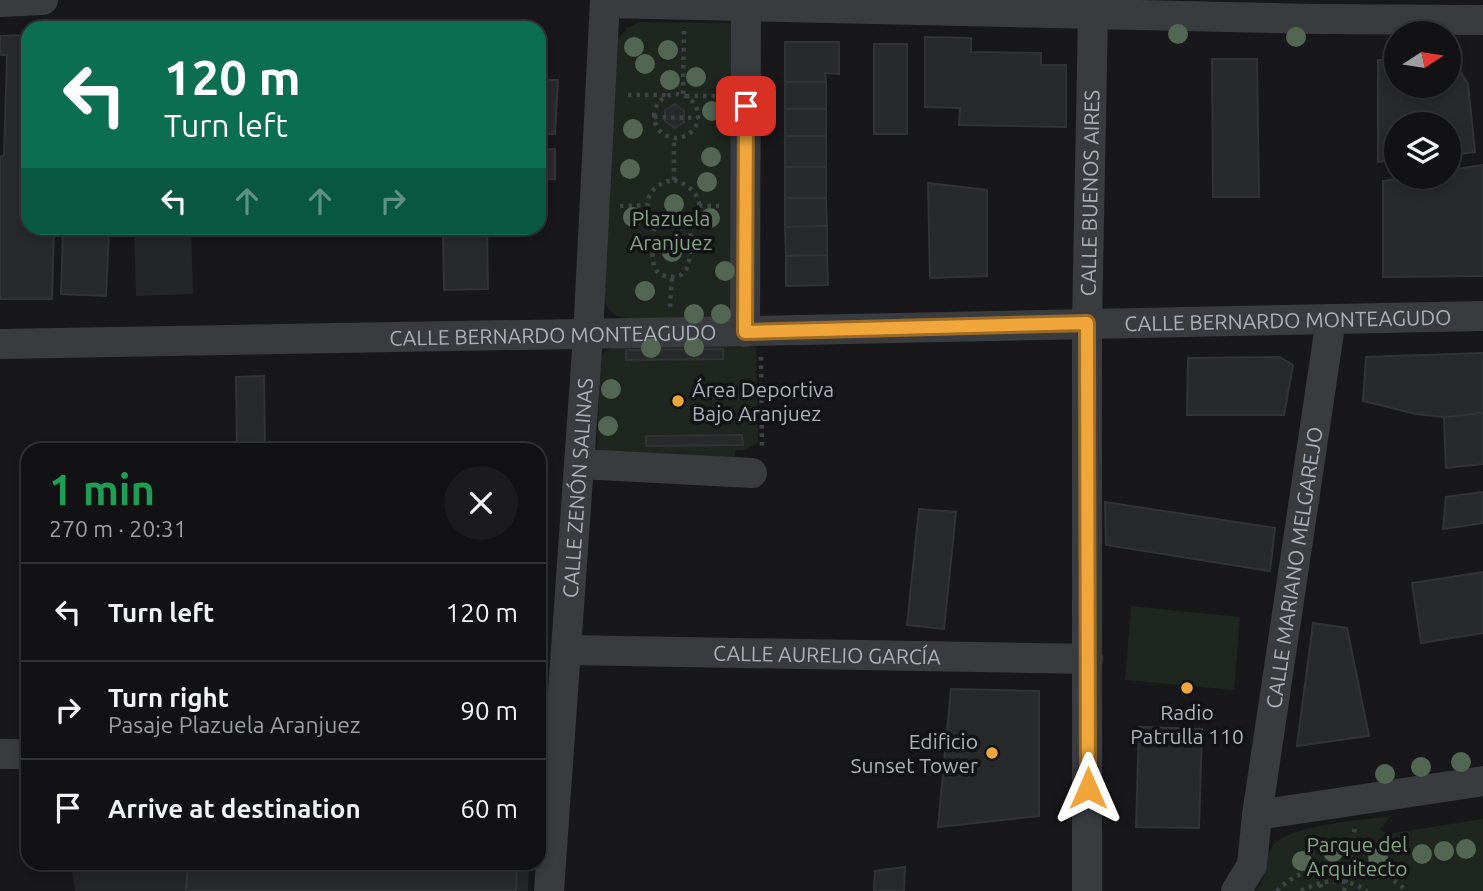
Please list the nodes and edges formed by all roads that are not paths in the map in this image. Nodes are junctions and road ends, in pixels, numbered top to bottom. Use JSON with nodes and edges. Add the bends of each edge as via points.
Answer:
{"nodes":[{"id":1,"x":43,"y":0,"type":"edge"},
{"id":2,"x":605,"y":1,"type":"edge"},
{"id":3,"x":0,"y":2,"type":"edge"},
{"id":4,"x":746,"y":5,"type":"junction"},
{"id":5,"x":1092,"y":7,"type":"edge"},
{"id":6,"x":1483,"y":20,"type":"edge"},
{"id":7,"x":1483,"y":316,"type":"edge"},
{"id":8,"x":1331,"y":319,"type":"junction"},
{"id":9,"x":1087,"y":323,"type":"junction"},
{"id":10,"x":753,"y":332,"type":"junction"},
{"id":11,"x":588,"y":335,"type":"junction"},
{"id":12,"x":0,"y":344,"type":"edge"},
{"id":13,"x":580,"y":464,"type":"junction"},
{"id":14,"x":752,"y":473,"type":"road end"},
{"id":15,"x":568,"y":650,"type":"junction"},
{"id":16,"x":1088,"y":659,"type":"junction"},
{"id":17,"x":0,"y":754,"type":"edge"},
{"id":18,"x":21,"y":754,"type":"edge"},
{"id":19,"x":548,"y":765,"type":"edge"},
{"id":20,"x":1483,"y":780,"type":"edge"},
{"id":21,"x":1257,"y":815,"type":"junction"},
{"id":22,"x":549,"y":891,"type":"edge"},
{"id":23,"x":1087,"y":891,"type":"edge"},
{"id":24,"x":1236,"y":891,"type":"edge"}],
"edges":[{"from":1,"to":3,"type":"street"},
{"from":2,"to":4,"type":"street"},
{"from":2,"to":11,"type":"street","name":"CALLE ZENÓN SALINAS"},
{"from":4,"to":5,"type":"street"},
{"from":4,"to":10,"type":"street"},
{"from":5,"to":6,"type":"street"},
{"from":5,"to":9,"type":"street","name":"CALLE BUENOS AIRES"},
{"from":7,"to":8,"type":"street","name":"CALLE BERNARDO MONTEAGUDO"},
{"from":8,"to":9,"type":"street","name":"CALLE BERNARDO MONTEAGUDO"},
{"from":8,"to":21,"type":"street","name":"CALLE MARIANO MELGAREJO"},
{"from":9,"to":10,"type":"street","name":"CALLE BERNARDO MONTEAGUDO"},
{"from":9,"to":16,"type":"street","name":"CALLE BUENOS AIRES"},
{"from":10,"to":11,"type":"street","name":"CALLE BERNARDO MONTEAGUDO"},
{"from":11,"to":12,"type":"street","name":"CALLE BERNARDO MONTEAGUDO"},
{"from":11,"to":13,"type":"street","name":"CALLE ZENÓN SALINAS"},
{"from":13,"to":14,"type":"street"},
{"from":13,"to":15,"type":"street","name":"CALLE ZENÓN SALINAS"},
{"from":15,"to":16,"type":"street","name":"CALLE AURELIO GARCÍA"},
{"from":15,"to":19,"type":"street","name":"CALLE ZENÓN SALINAS"},
{"from":16,"to":23,"type":"street","name":"CALLE BUENOS AIRES"},
{"from":17,"to":18,"type":"street"},
{"from":19,"to":22,"type":"street","name":"CALLE ZENÓN SALINAS"},
{"from":20,"to":21,"type":"street"},
{"from":21,"to":24,"type":"street","name":"CALLE MARIANO MELGAREJO","via":[[1252,865]]}]}
